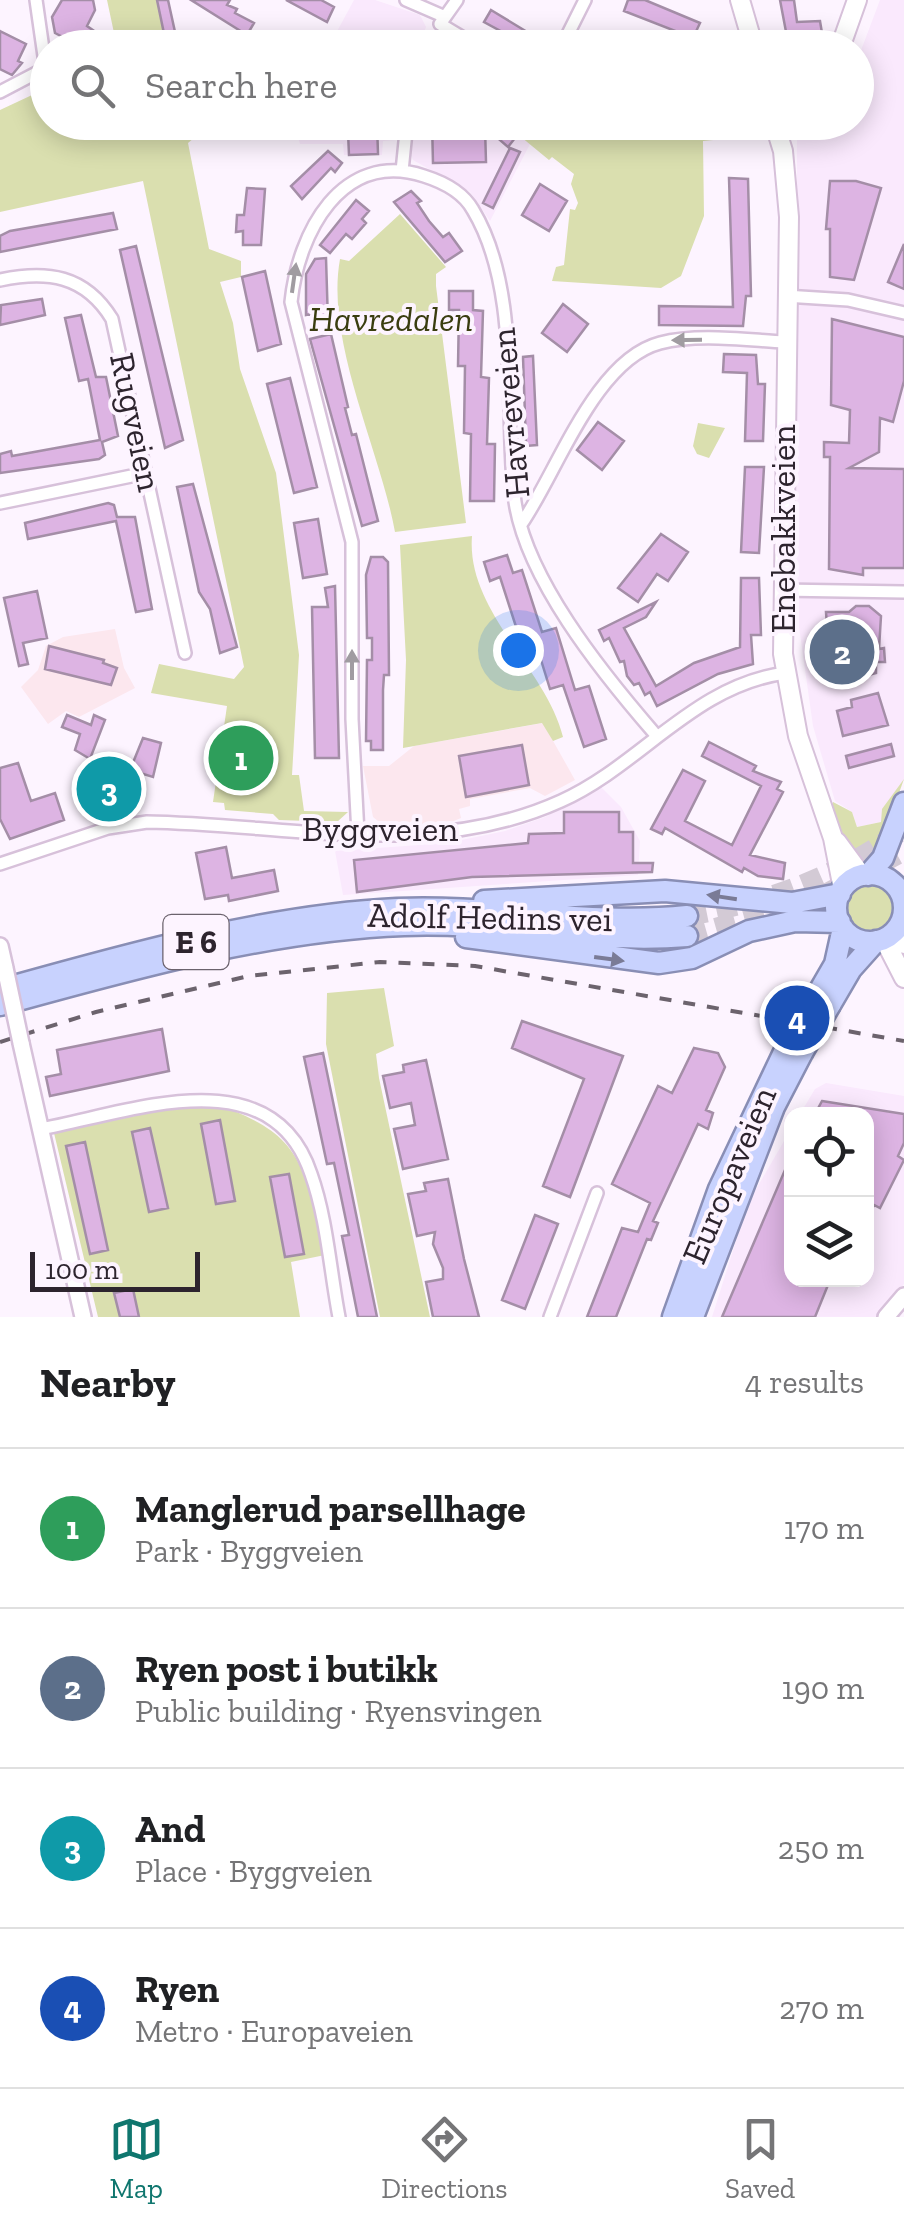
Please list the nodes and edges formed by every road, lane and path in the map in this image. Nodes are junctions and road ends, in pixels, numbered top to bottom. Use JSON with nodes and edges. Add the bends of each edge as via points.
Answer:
{"nodes":[{"id":1,"x":36,"y":0,"type":"edge"},
{"id":2,"x":406,"y":0,"type":"edge"},
{"id":3,"x":457,"y":0,"type":"edge"},
{"id":4,"x":584,"y":0,"type":"edge"},
{"id":5,"x":740,"y":0,"type":"edge"},
{"id":6,"x":857,"y":0,"type":"edge"},
{"id":7,"x":442,"y":20,"type":"junction"},
{"id":8,"x":40,"y":30,"type":"edge"},
{"id":9,"x":456,"y":30,"type":"edge"},
{"id":10,"x":570,"y":30,"type":"edge"},
{"id":11,"x":749,"y":30,"type":"edge"},
{"id":12,"x":846,"y":30,"type":"edge"},
{"id":13,"x":30,"y":76,"type":"edge"},
{"id":14,"x":0,"y":92,"type":"edge"},
{"id":15,"x":405,"y":140,"type":"edge"},
{"id":16,"x":775,"y":140,"type":"edge"},
{"id":17,"x":402,"y":171,"type":"junction"},
{"id":18,"x":0,"y":280,"type":"edge"},
{"id":19,"x":785,"y":296,"type":"junction"},
{"id":20,"x":904,"y":313,"type":"edge"},
{"id":21,"x":784,"y":342,"type":"junction"},
{"id":22,"x":146,"y":474,"type":"junction"},
{"id":23,"x":0,"y":502,"type":"edge"},
{"id":24,"x":522,"y":523,"type":"junction"},
{"id":25,"x":782,"y":590,"type":"junction"},
{"id":26,"x":904,"y":592,"type":"edge"},
{"id":27,"x":185,"y":654,"type":"dead end"},
{"id":28,"x":785,"y":673,"type":"junction"},
{"id":29,"x":656,"y":734,"type":"junction"},
{"id":30,"x":904,"y":804,"type":"edge"},
{"id":31,"x":358,"y":834,"type":"junction"},
{"id":32,"x":834,"y":838,"type":"junction"},
{"id":33,"x":0,"y":864,"type":"edge"},
{"id":34,"x":865,"y":875,"type":"junction"},
{"id":35,"x":841,"y":891,"type":"junction"},
{"id":36,"x":432,"y":908,"type":"junction"},
{"id":37,"x":903,"y":908,"type":"edge"},
{"id":38,"x":406,"y":924,"type":"junction"},
{"id":39,"x":842,"y":926,"type":"junction"},
{"id":40,"x":888,"y":941,"type":"edge"},
{"id":41,"x":0,"y":946,"type":"edge"},
{"id":42,"x":904,"y":976,"type":"edge"},
{"id":43,"x":0,"y":990,"type":"edge"},
{"id":44,"x":821,"y":1004,"type":"junction"},
{"id":45,"x":0,"y":1006,"type":"edge"},
{"id":46,"x":794,"y":1051,"type":"junction"},
{"id":47,"x":40,"y":1129,"type":"junction"},
{"id":48,"x":597,"y":1193,"type":"dead end"},
{"id":49,"x":904,"y":1296,"type":"edge"},
{"id":50,"x":83,"y":1317,"type":"edge"},
{"id":51,"x":339,"y":1317,"type":"edge"},
{"id":52,"x":550,"y":1317,"type":"edge"},
{"id":53,"x":672,"y":1317,"type":"edge"},
{"id":54,"x":693,"y":1317,"type":"edge"},
{"id":55,"x":886,"y":1317,"type":"edge"}],
"edges":[{"from":1,"to":8,"type":"street"},
{"from":2,"to":7,"type":"street"},
{"from":3,"to":7,"type":"street"},
{"from":4,"to":10,"type":"street"},
{"from":5,"to":11,"type":"main road"},
{"from":6,"to":12,"type":"main road"},
{"from":7,"to":9,"type":"street"},
{"from":13,"to":14,"type":"street"},
{"from":15,"to":17,"type":"street"},
{"from":16,"to":19,"type":"main road","name":"Enebakkveien"},
{"from":17,"to":24,"type":"street","name":"Havreveien","via":[[432,178],[460,195],[487,243],[510,362],[514,494]]},
{"from":31,"to":17,"type":"street","one_way":true,"via":[[352,542],[291,302],[302,243],[335,196],[366,177]]},
{"from":18,"to":22,"type":"street","name":"Rugveien","via":[[60,276],[104,306],[118,334]]},
{"from":19,"to":20,"type":"street"},
{"from":19,"to":21,"type":"main road","name":"Enebakkveien"},
{"from":21,"to":24,"type":"street","one_way":true,"via":[[675,340],[635,354],[558,455]]},
{"from":21,"to":25,"type":"main road","name":"Enebakkveien"},
{"from":22,"to":23,"type":"street"},
{"from":22,"to":27,"type":"street","name":"Rugveien"},
{"from":24,"to":29,"type":"street","name":"Havreveien","via":[[554,597]]},
{"from":25,"to":26,"type":"street"},
{"from":25,"to":28,"type":"main road","name":"Enebakkveien"},
{"from":28,"to":29,"type":"street","name":"Byggveien","via":[[729,690]]},
{"from":28,"to":32,"type":"main road","name":"Enebakkveien","via":[[807,769]]},
{"from":29,"to":31,"type":"street","name":"Byggveien","via":[[572,795],[515,819],[464,832]]},
{"from":30,"to":34,"type":"highway","number":"E 6","via":[[888,847]]},
{"from":31,"to":33,"type":"street","name":"Byggveien","via":[[131,824]]},
{"from":32,"to":34,"type":"main road","name":"Enebakkveien"},
{"from":32,"to":35,"type":"main road","name":"Enebakkveien"},
{"from":34,"to":35,"type":"highway","number":"E 6"},
{"from":34,"to":37,"type":"highway","via":[[895,885]]},
{"from":35,"to":36,"type":"highway","number":"E 6","one_way":true,"via":[[780,903],[652,891]]},
{"from":35,"to":39,"type":"highway"},
{"from":36,"to":38,"type":"highway","name":"Adolf Hedins vei","number":"E 6","via":[[687,926],[629,938]]},
{"from":36,"to":43,"type":"highway","name":"Adolf Hedins vei","number":"E 6","via":[[279,925]]},
{"from":37,"to":40,"type":"highway"},
{"from":38,"to":39,"type":"highway","number":"E 6","one_way":true,"via":[[660,963],[795,920]]},
{"from":38,"to":45,"type":"highway","name":"Adolf Hedins vei","number":"E 6","via":[[206,954]]},
{"from":39,"to":40,"type":"highway","number":"E 6","via":[[861,941]]},
{"from":39,"to":44,"type":"highway","name":"Europaveien"},
{"from":40,"to":42,"type":"main road"},
{"from":40,"to":44,"type":"highway","name":"Europaveien","via":[[850,969]]},
{"from":41,"to":47,"type":"street","bridge":true},
{"from":44,"to":46,"type":"highway","name":"Europaveien","bridge":true},
{"from":46,"to":53,"type":"highway","name":"Europaveien","via":[[738,1145]]},
{"from":46,"to":54,"type":"highway","name":"Europaveien"},
{"from":47,"to":50,"type":"street"},
{"from":47,"to":51,"type":"street","via":[[196,1098],[235,1103],[267,1118],[292,1141],[312,1176]]},
{"from":48,"to":52,"type":"street"},
{"from":49,"to":55,"type":"street"}]}
